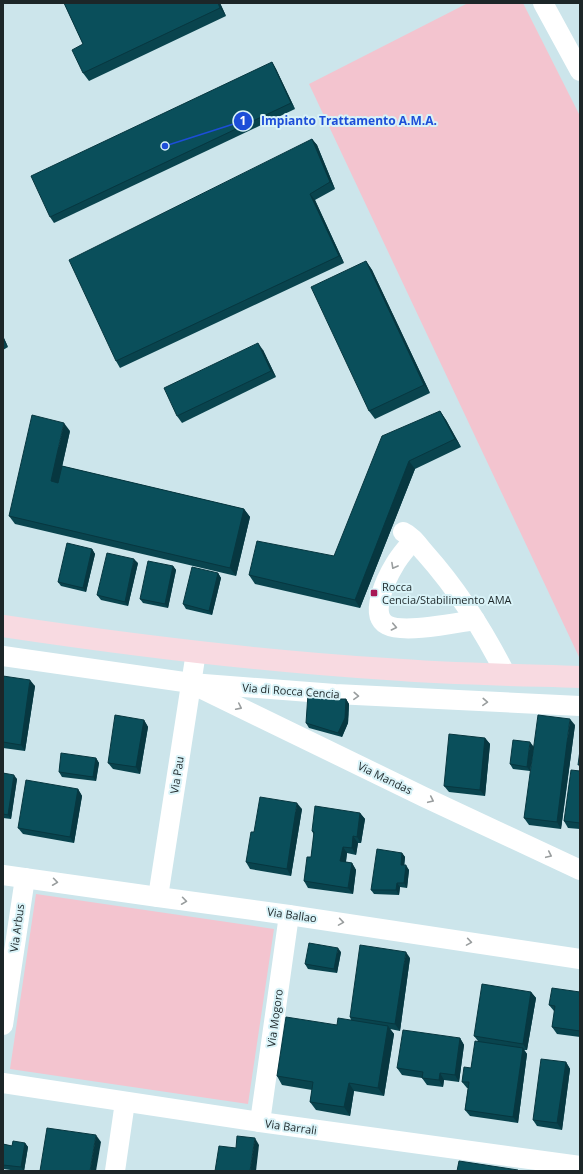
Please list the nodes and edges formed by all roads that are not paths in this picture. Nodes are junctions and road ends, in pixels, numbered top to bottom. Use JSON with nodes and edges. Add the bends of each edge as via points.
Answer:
{"nodes":[{"id":1,"x":543,"y":3,"type":"edge"},
{"id":2,"x":580,"y":71,"type":"edge"},
{"id":3,"x":475,"y":620,"type":"junction"},
{"id":4,"x":3,"y":626,"type":"edge"},
{"id":5,"x":196,"y":652,"type":"junction"},
{"id":6,"x":3,"y":656,"type":"edge"},
{"id":7,"x":506,"y":675,"type":"junction"},
{"id":8,"x":580,"y":677,"type":"edge"},
{"id":9,"x":191,"y":683,"type":"junction"},
{"id":10,"x":580,"y":706,"type":"edge"},
{"id":11,"x":580,"y":870,"type":"edge"},
{"id":12,"x":3,"y":875,"type":"edge"},
{"id":13,"x":25,"y":878,"type":"junction"},
{"id":14,"x":158,"y":897,"type":"junction"},
{"id":15,"x":289,"y":915,"type":"junction"},
{"id":16,"x":580,"y":959,"type":"edge"},
{"id":17,"x":3,"y":1025,"type":"edge"},
{"id":18,"x":3,"y":1083,"type":"edge"},
{"id":19,"x":125,"y":1102,"type":"junction"},
{"id":20,"x":260,"y":1122,"type":"junction"},
{"id":21,"x":580,"y":1166,"type":"edge"},
{"id":22,"x":115,"y":1171,"type":"edge"}],
"edges":[{"from":1,"to":2,"type":"street"},
{"from":3,"to":3,"type":"street","one_way":true,"via":[[452,586],[408,536],[381,597],[379,606],[382,621],[392,627],[409,628]]},
{"from":3,"to":7,"type":"street"},
{"from":4,"to":5,"type":"main road"},
{"from":5,"to":7,"type":"main road","via":[[385,669]]},
{"from":5,"to":9,"type":"street","name":"Via Pau"},
{"from":6,"to":9,"type":"street","name":"Via di Rocca Cencia"},
{"from":7,"to":8,"type":"main road"},
{"from":9,"to":10,"type":"street","name":"Via di Rocca Cencia","one_way":true,"via":[[335,694]]},
{"from":9,"to":11,"type":"street","name":"Via Mandas","one_way":true},
{"from":9,"to":14,"type":"street","name":"Via Pau"},
{"from":12,"to":13,"type":"street","name":"Via Ballao"},
{"from":13,"to":14,"type":"street","name":"Via Ballao","one_way":true},
{"from":13,"to":17,"type":"street","name":"Via Arbus"},
{"from":14,"to":15,"type":"street","name":"Via Ballao","one_way":true},
{"from":15,"to":16,"type":"street","name":"Via Ballao","one_way":true},
{"from":15,"to":20,"type":"street","name":"Via Mogoro"},
{"from":18,"to":19,"type":"street","name":"Via Barrali"},
{"from":19,"to":20,"type":"street","name":"Via Barrali"},
{"from":19,"to":22,"type":"street"},
{"from":20,"to":21,"type":"street","name":"Via Barrali"}]}
